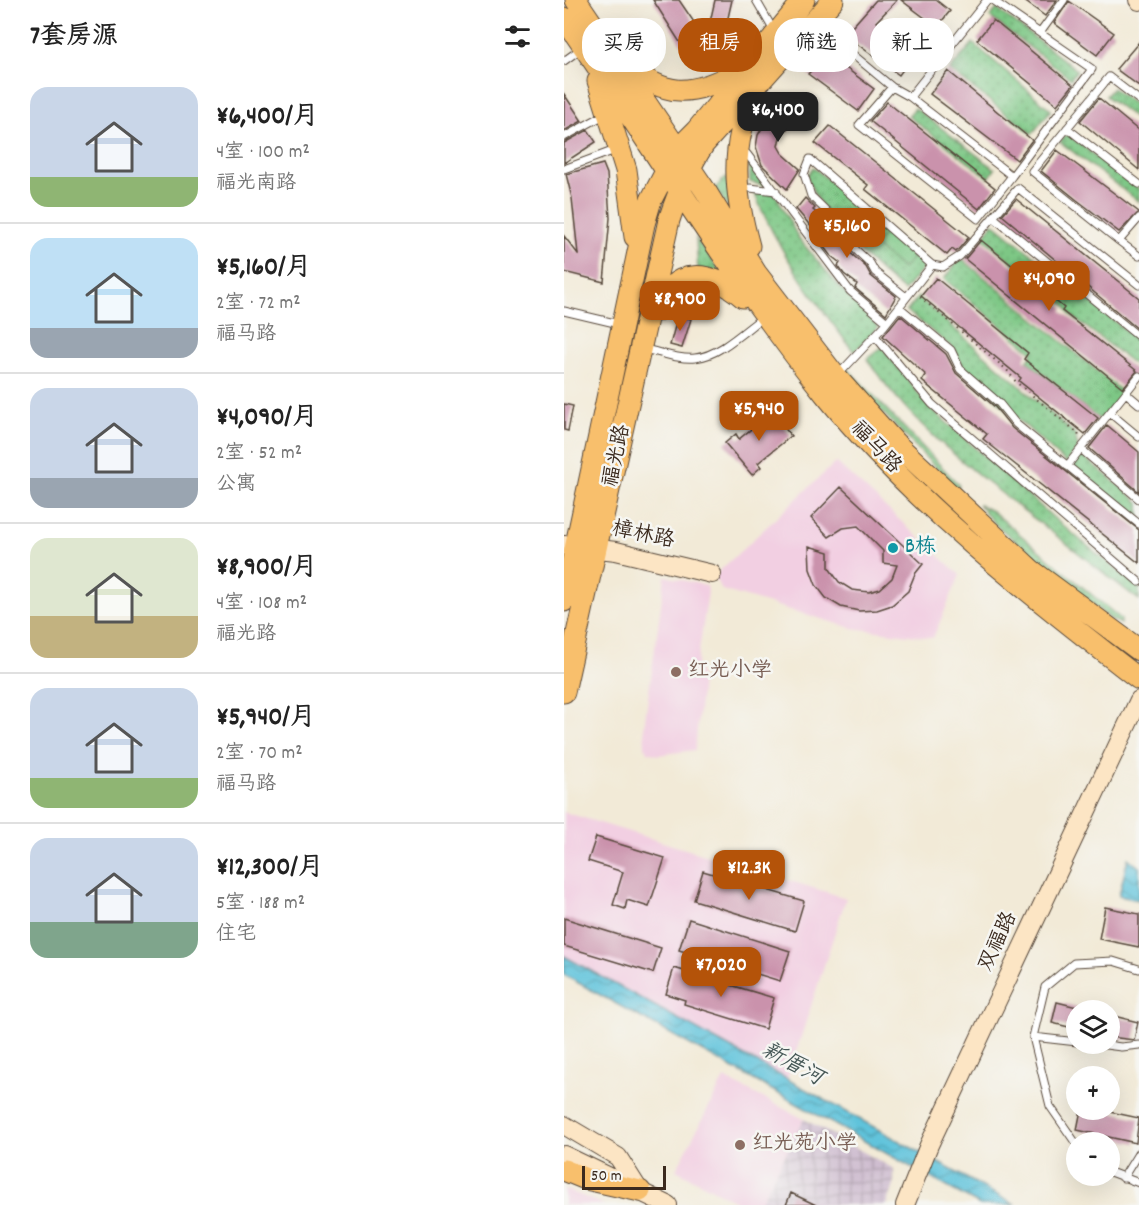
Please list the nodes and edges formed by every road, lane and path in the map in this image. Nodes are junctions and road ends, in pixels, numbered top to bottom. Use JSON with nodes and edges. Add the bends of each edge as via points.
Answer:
{"nodes":[{"id":1,"x":756,"y":0,"type":"edge"},
{"id":2,"x":804,"y":0,"type":"edge"},
{"id":3,"x":833,"y":0,"type":"edge"},
{"id":4,"x":987,"y":0,"type":"edge"},
{"id":5,"x":992,"y":0,"type":"edge"},
{"id":6,"x":1064,"y":0,"type":"edge"},
{"id":7,"x":577,"y":7,"type":"edge"},
{"id":8,"x":789,"y":18,"type":"edge"},
{"id":9,"x":817,"y":18,"type":"edge"},
{"id":10,"x":582,"y":29,"type":"edge"},
{"id":11,"x":774,"y":30,"type":"edge"},
{"id":12,"x":1040,"y":33,"type":"junction"},
{"id":13,"x":774,"y":37,"type":"edge"},
{"id":14,"x":582,"y":53,"type":"edge"},
{"id":15,"x":774,"y":56,"type":"edge"},
{"id":16,"x":762,"y":59,"type":"edge"},
{"id":17,"x":858,"y":59,"type":"edge"},
{"id":18,"x":564,"y":61,"type":"edge"},
{"id":19,"x":762,"y":66,"type":"edge"},
{"id":20,"x":594,"y":72,"type":"edge"},
{"id":21,"x":601,"y":72,"type":"edge"},
{"id":22,"x":624,"y":72,"type":"edge"},
{"id":23,"x":634,"y":72,"type":"edge"},
{"id":24,"x":755,"y":72,"type":"junction"},
{"id":25,"x":892,"y":87,"type":"junction"},
{"id":26,"x":910,"y":97,"type":"junction"},
{"id":27,"x":1139,"y":100,"type":"edge"},
{"id":28,"x":608,"y":112,"type":"junction"},
{"id":29,"x":1067,"y":128,"type":"junction"},
{"id":30,"x":564,"y":137,"type":"edge"},
{"id":31,"x":621,"y":148,"type":"junction"},
{"id":32,"x":747,"y":154,"type":"dead end"},
{"id":33,"x":683,"y":158,"type":"junction"},
{"id":34,"x":564,"y":170,"type":"edge"},
{"id":35,"x":666,"y":171,"type":"junction"},
{"id":36,"x":1012,"y":176,"type":"junction"},
{"id":37,"x":1139,"y":184,"type":"edge"},
{"id":38,"x":750,"y":188,"type":"dead end"},
{"id":39,"x":679,"y":190,"type":"junction"},
{"id":40,"x":776,"y":191,"type":"junction"},
{"id":41,"x":993,"y":217,"type":"junction"},
{"id":42,"x":1139,"y":218,"type":"edge"},
{"id":43,"x":1119,"y":241,"type":"junction"},
{"id":44,"x":1139,"y":256,"type":"edge"},
{"id":45,"x":932,"y":265,"type":"junction"},
{"id":46,"x":634,"y":270,"type":"junction"},
{"id":47,"x":756,"y":273,"type":"junction"},
{"id":48,"x":1139,"y":285,"type":"edge"},
{"id":49,"x":912,"y":291,"type":"junction"},
{"id":50,"x":906,"y":297,"type":"junction"},
{"id":51,"x":899,"y":307,"type":"junction"},
{"id":52,"x":564,"y":311,"type":"edge"},
{"id":53,"x":765,"y":315,"type":"junction"},
{"id":54,"x":887,"y":322,"type":"junction"},
{"id":55,"x":622,"y":324,"type":"junction"},
{"id":56,"x":875,"y":336,"type":"junction"},
{"id":57,"x":1139,"y":338,"type":"edge"},
{"id":58,"x":641,"y":348,"type":"junction"},
{"id":59,"x":1139,"y":376,"type":"edge"},
{"id":60,"x":836,"y":377,"type":"junction"},
{"id":61,"x":1126,"y":393,"type":"junction"},
{"id":62,"x":1139,"y":404,"type":"edge"},
{"id":63,"x":1110,"y":413,"type":"junction"},
{"id":64,"x":1139,"y":437,"type":"edge"},
{"id":65,"x":1081,"y":449,"type":"junction"},
{"id":66,"x":1067,"y":466,"type":"junction"},
{"id":67,"x":1139,"y":498,"type":"edge"},
{"id":68,"x":1139,"y":524,"type":"edge"},
{"id":69,"x":579,"y":547,"type":"edge"},
{"id":70,"x":712,"y":574,"type":"dead end"},
{"id":71,"x":1139,"y":582,"type":"edge"},
{"id":72,"x":564,"y":601,"type":"edge"},
{"id":73,"x":1139,"y":650,"type":"edge"},
{"id":74,"x":1139,"y":679,"type":"edge"},
{"id":75,"x":564,"y":692,"type":"edge"},
{"id":76,"x":1139,"y":700,"type":"edge"},
{"id":77,"x":1139,"y":969,"type":"edge"},
{"id":78,"x":1033,"y":1037,"type":"junction"},
{"id":79,"x":1066,"y":1041,"type":"edge"},
{"id":80,"x":1139,"y":1045,"type":"edge"},
{"id":81,"x":1120,"y":1047,"type":"edge"},
{"id":82,"x":564,"y":1125,"type":"edge"},
{"id":83,"x":1068,"y":1132,"type":"edge"},
{"id":84,"x":1139,"y":1152,"type":"edge"},
{"id":85,"x":564,"y":1155,"type":"edge"},
{"id":86,"x":564,"y":1170,"type":"edge"},
{"id":87,"x":1120,"y":1177,"type":"edge"},
{"id":88,"x":1123,"y":1178,"type":"junction"},
{"id":89,"x":1139,"y":1183,"type":"edge"},
{"id":90,"x":640,"y":1191,"type":"junction"},
{"id":91,"x":668,"y":1205,"type":"edge"},
{"id":92,"x":905,"y":1205,"type":"edge"}],
"edges":[{"from":1,"to":11,"type":"lane"},
{"from":2,"to":8,"type":"main road"},
{"from":3,"to":9,"type":"main road"},
{"from":4,"to":26,"type":"lane"},
{"from":5,"to":12,"type":"lane"},
{"from":6,"to":12,"type":"lane"},
{"from":7,"to":10,"type":"main road","name":"福马路"},
{"from":12,"to":36,"type":"lane","via":[[1092,69]]},
{"from":13,"to":16,"type":"main road"},
{"from":14,"to":18,"type":"lane"},
{"from":15,"to":19,"type":"main road"},
{"from":17,"to":25,"type":"lane"},
{"from":20,"to":28,"type":"main road"},
{"from":21,"to":35,"type":"main road","name":"福马路"},
{"from":22,"to":33,"type":"main road","name":"福马路"},
{"from":23,"to":24,"type":"main road","via":[[672,92],[711,87]]},
{"from":24,"to":33,"type":"main road"},
{"from":24,"to":47,"type":"main road","via":[[735,158],[738,209]]},
{"from":25,"to":26,"type":"lane"},
{"from":25,"to":36,"type":"lane","via":[[859,125],[978,219]]},
{"from":26,"to":36,"type":"lane"},
{"from":27,"to":29,"type":"lane","via":[[1109,77]]},
{"from":28,"to":30,"type":"lane"},
{"from":28,"to":31,"type":"main road"},
{"from":29,"to":37,"type":"lane"},
{"from":29,"to":43,"type":"lane","via":[[1032,171]]},
{"from":31,"to":34,"type":"lane"},
{"from":31,"to":46,"type":"main road","via":[[634,216]]},
{"from":32,"to":40,"type":"lane"},
{"from":33,"to":35,"type":"main road","name":"福光路"},
{"from":33,"to":39,"type":"main road","name":"福光路"},
{"from":33,"to":47,"type":"main road","name":"福马路"},
{"from":35,"to":39,"type":"main road","name":"福马路"},
{"from":35,"to":46,"type":"main road","name":"福光路","via":[[651,200]]},
{"from":38,"to":40,"type":"lane"},
{"from":39,"to":53,"type":"main road","name":"福马路"},
{"from":39,"to":58,"type":"main road","name":"福光路"},
{"from":40,"to":54,"type":"lane","via":[[850,291]]},
{"from":41,"to":45,"type":"lane","via":[[960,256],[943,267]]},
{"from":41,"to":48,"type":"lane","via":[[1018,188]]},
{"from":41,"to":57,"type":"lane"},
{"from":42,"to":43,"type":"lane"},
{"from":43,"to":44,"type":"lane"},
{"from":45,"to":49,"type":"lane"},
{"from":45,"to":50,"type":"lane","via":[[810,159],[804,174],[811,196],[847,231],[855,249],[875,272]]},
{"from":46,"to":55,"type":"main road","name":"福光路"},
{"from":47,"to":60,"type":"main road","name":"福马路"},
{"from":49,"to":50,"type":"lane"},
{"from":49,"to":65,"type":"path","via":[[1078,433]]},
{"from":50,"to":51,"type":"lane"},
{"from":51,"to":54,"type":"lane"},
{"from":51,"to":66,"type":"lane","via":[[951,350],[960,369],[1016,424]]},
{"from":52,"to":55,"type":"lane"},
{"from":53,"to":58,"type":"lane","via":[[714,352],[700,357]]},
{"from":53,"to":58,"type":"main road","via":[[720,281],[691,277],[672,286],[663,296]]},
{"from":53,"to":74,"type":"main road","name":"福马路","via":[[825,395],[922,498],[1027,592]]},
{"from":54,"to":56,"type":"lane"},
{"from":55,"to":69,"type":"main road","name":"福光路"},
{"from":56,"to":60,"type":"lane"},
{"from":56,"to":71,"type":"lane","via":[[932,404]]},
{"from":58,"to":69,"type":"main road","name":"福光路"},
{"from":59,"to":61,"type":"lane"},
{"from":60,"to":73,"type":"main road","name":"福马路","via":[[895,443],[1031,570]]},
{"from":61,"to":62,"type":"lane"},
{"from":61,"to":63,"type":"lane"},
{"from":63,"to":64,"type":"lane"},
{"from":63,"to":65,"type":"lane"},
{"from":65,"to":66,"type":"lane"},
{"from":65,"to":67,"type":"lane"},
{"from":66,"to":68,"type":"lane"},
{"from":69,"to":70,"type":"street","name":"樟林路","via":[[616,551]]},
{"from":69,"to":72,"type":"main road","name":"福光路"},
{"from":69,"to":75,"type":"main road","name":"福光路"},
{"from":76,"to":92,"type":"street","name":"双福路","via":[[929,1145]]},
{"from":77,"to":78,"type":"lane","via":[[1113,961],[1074,963],[1046,987]]},
{"from":78,"to":79,"type":"lane"},
{"from":78,"to":83,"type":"lane","via":[[1050,1106]]},
{"from":80,"to":81,"type":"lane"},
{"from":82,"to":90,"type":"street","via":[[618,1157]]},
{"from":84,"to":88,"type":"lane"},
{"from":85,"to":90,"type":"street"},
{"from":86,"to":90,"type":"main road"},
{"from":87,"to":88,"type":"lane"},
{"from":88,"to":89,"type":"lane"},
{"from":90,"to":91,"type":"street"}]}
